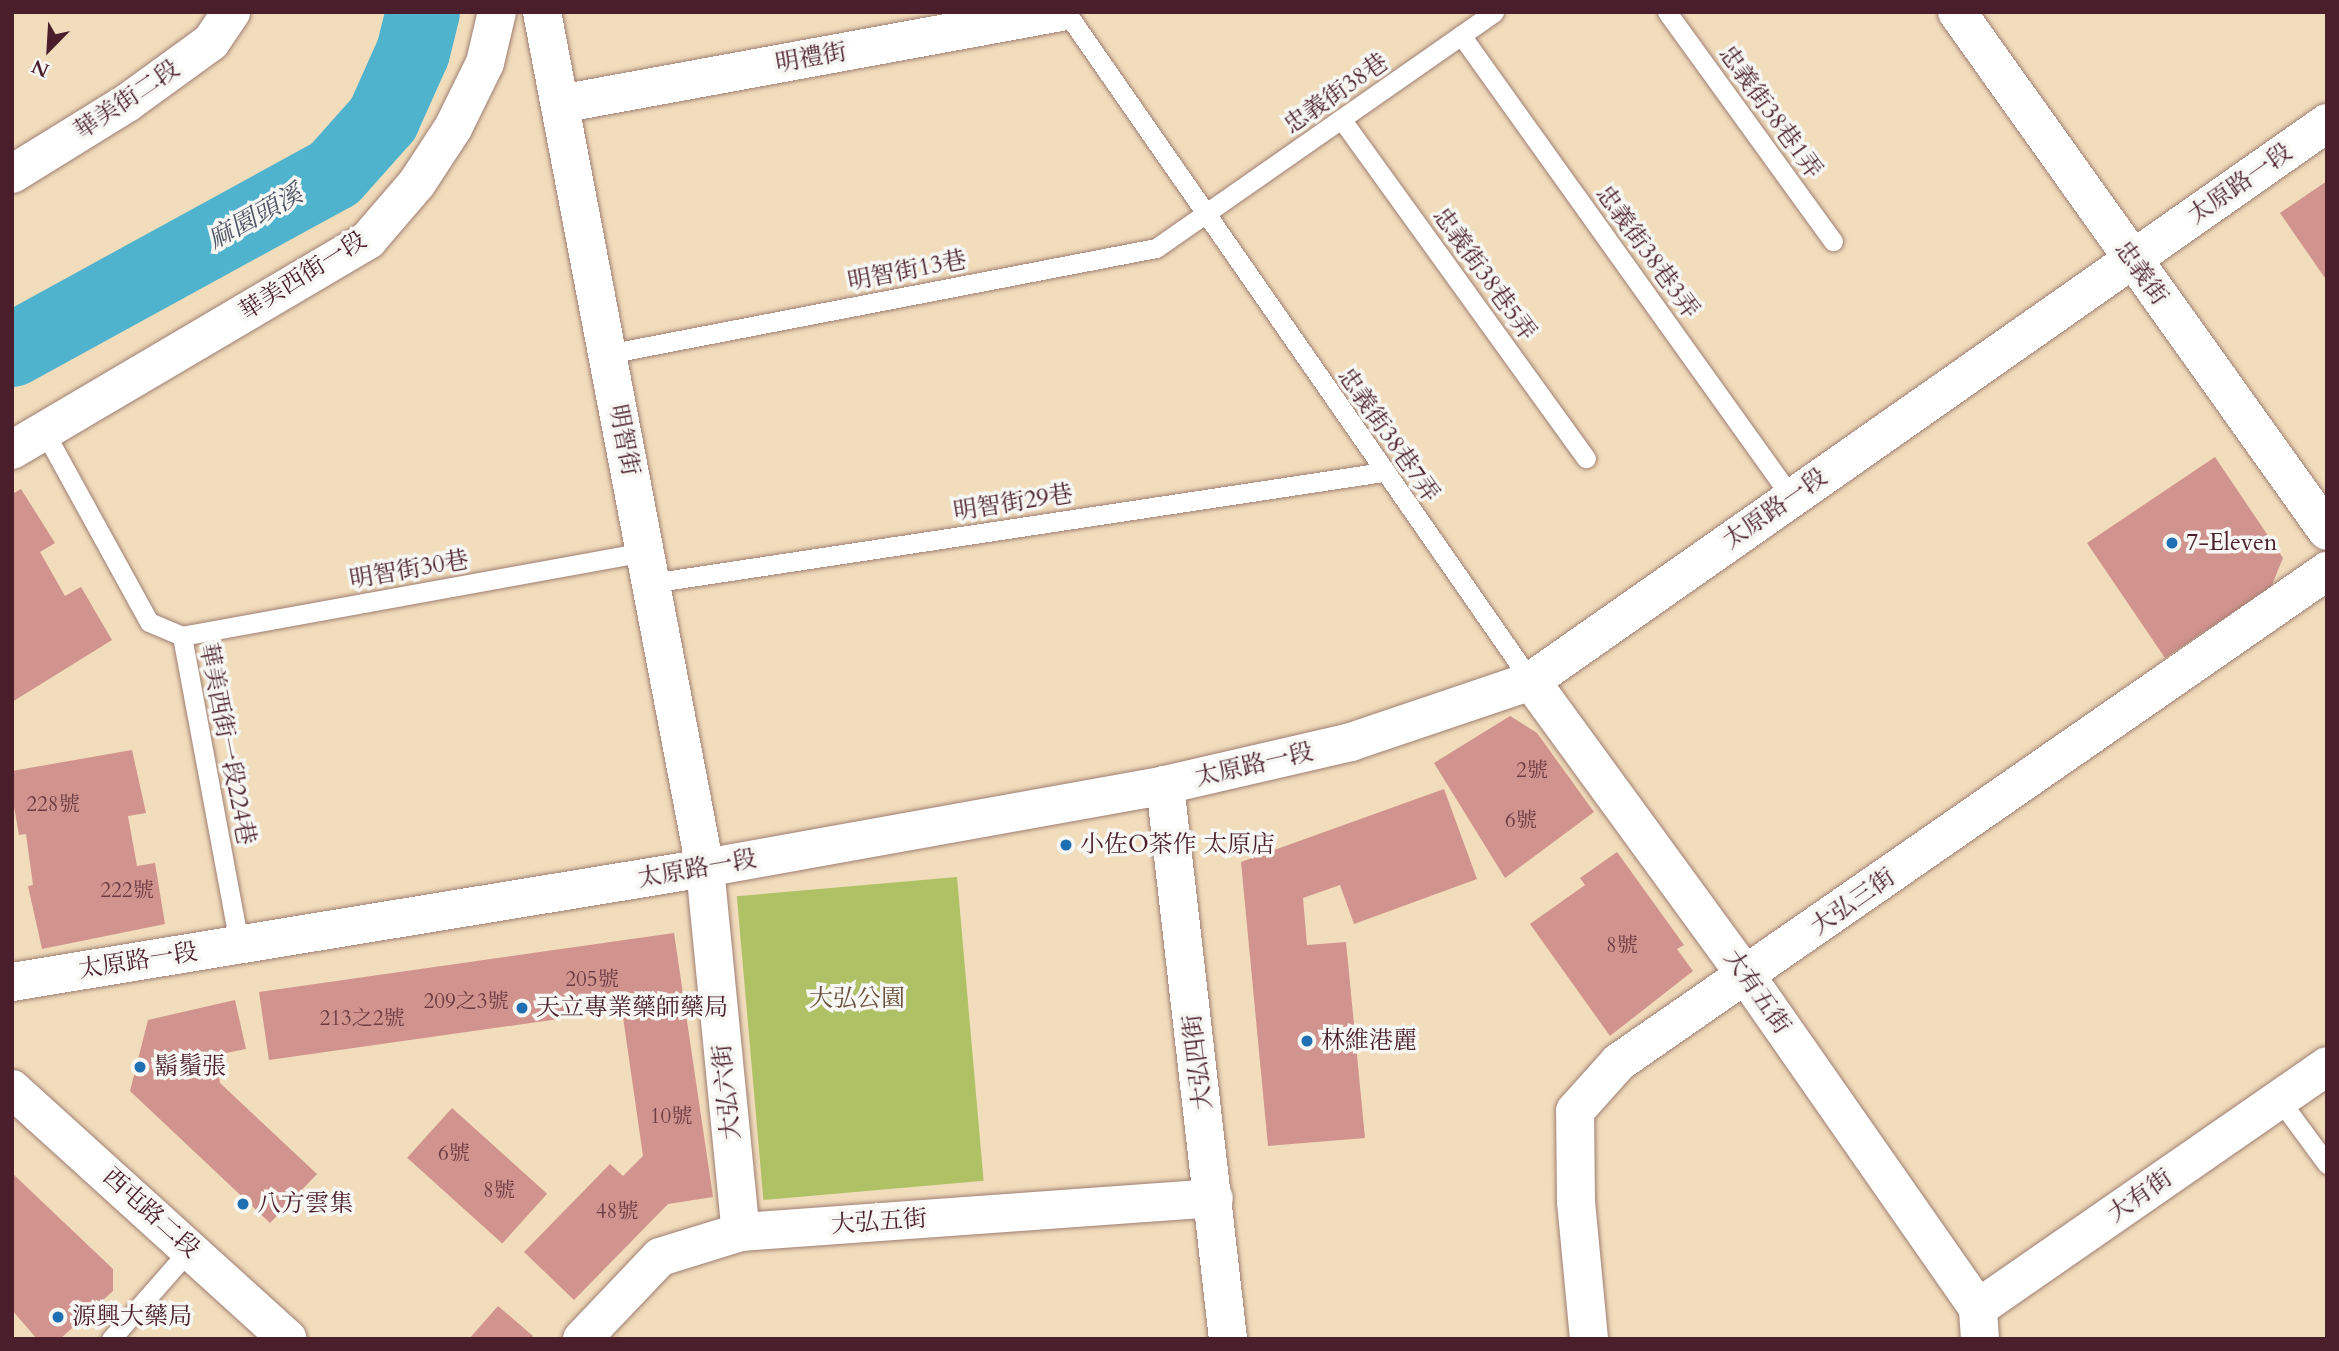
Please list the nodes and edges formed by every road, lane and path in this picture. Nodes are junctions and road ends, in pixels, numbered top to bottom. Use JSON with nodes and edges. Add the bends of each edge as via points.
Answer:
{"nodes":[{"id":1,"x":231,"y":12,"type":"edge"},
{"id":2,"x":497,"y":12,"type":"edge"},
{"id":3,"x":542,"y":12,"type":"edge"},
{"id":4,"x":1064,"y":12,"type":"edge"},
{"id":5,"x":1494,"y":12,"type":"edge"},
{"id":6,"x":1667,"y":12,"type":"edge"},
{"id":7,"x":1957,"y":12,"type":"edge"},
{"id":8,"x":1461,"y":35,"type":"junction"},
{"id":9,"x":560,"y":104,"type":"junction"},
{"id":10,"x":1342,"y":120,"type":"junction"},
{"id":11,"x":2327,"y":123,"type":"edge"},
{"id":12,"x":12,"y":174,"type":"edge"},
{"id":13,"x":1207,"y":216,"type":"junction"},
{"id":14,"x":1833,"y":241,"type":"dead end"},
{"id":15,"x":2131,"y":260,"type":"junction"},
{"id":16,"x":607,"y":354,"type":"junction"},
{"id":17,"x":28,"y":440,"type":"edge"},
{"id":18,"x":1586,"y":458,"type":"dead end"},
{"id":19,"x":1383,"y":472,"type":"junction"},
{"id":20,"x":1792,"y":498,"type":"junction"},
{"id":21,"x":2327,"y":531,"type":"edge"},
{"id":22,"x":648,"y":567,"type":"junction"},
{"id":23,"x":2327,"y":571,"type":"edge"},
{"id":24,"x":182,"y":636,"type":"junction"},
{"id":25,"x":1531,"y":681,"type":"junction"},
{"id":26,"x":1166,"y":785,"type":"junction"},
{"id":27,"x":705,"y":869,"type":"junction"},
{"id":28,"x":239,"y":945,"type":"junction"},
{"id":29,"x":1747,"y":977,"type":"junction"},
{"id":30,"x":12,"y":982,"type":"edge"},
{"id":31,"x":2327,"y":1066,"type":"edge"},
{"id":32,"x":12,"y":1089,"type":"edge"},
{"id":33,"x":2279,"y":1099,"type":"junction"},
{"id":34,"x":2327,"y":1164,"type":"edge"},
{"id":35,"x":1214,"y":1198,"type":"junction"},
{"id":36,"x":741,"y":1232,"type":"junction"},
{"id":37,"x":190,"y":1249,"type":"junction"},
{"id":38,"x":1979,"y":1323,"type":"edge"},
{"id":39,"x":111,"y":1339,"type":"edge"},
{"id":40,"x":288,"y":1339,"type":"edge"},
{"id":41,"x":582,"y":1339,"type":"edge"},
{"id":42,"x":1228,"y":1339,"type":"edge"},
{"id":43,"x":1589,"y":1339,"type":"edge"}],
"edges":[{"from":1,"to":12,"type":"street","name":"華美街二段","via":[[211,42],[127,103]]},
{"from":2,"to":17,"type":"street","name":"華美西街一段","via":[[485,63],[453,128],[417,183],[368,240]]},
{"from":3,"to":9,"type":"street","name":"明智街"},
{"from":4,"to":9,"type":"street","name":"明禮街"},
{"from":4,"to":13,"type":"lane","name":"忠義街38巷7弄"},
{"from":5,"to":8,"type":"lane","name":"忠義街38巷"},
{"from":6,"to":14,"type":"lane","name":"忠義街38巷1弄"},
{"from":7,"to":15,"type":"street","name":"忠義街"},
{"from":8,"to":10,"type":"lane","name":"忠義街38巷"},
{"from":8,"to":20,"type":"lane","name":"忠義街38巷3弄"},
{"from":9,"to":16,"type":"street","name":"明智街"},
{"from":10,"to":13,"type":"lane","name":"忠義街38巷"},
{"from":10,"to":18,"type":"lane","name":"忠義街38巷5弄"},
{"from":11,"to":15,"type":"street","name":"太原路一段"},
{"from":13,"to":16,"type":"lane","name":"明智街13巷","via":[[1156,248]]},
{"from":13,"to":19,"type":"lane","name":"忠義街38巷7弄"},
{"from":15,"to":20,"type":"street","name":"太原路一段"},
{"from":15,"to":21,"type":"street","name":"忠義街"},
{"from":16,"to":22,"type":"street","name":"明智街"},
{"from":17,"to":24,"type":"lane","name":"華美西街一段224巷","via":[[149,622]]},
{"from":19,"to":22,"type":"lane","name":"明智街29巷"},
{"from":19,"to":25,"type":"lane","name":"忠義街38巷7弄"},
{"from":20,"to":25,"type":"street","name":"太原路一段"},
{"from":22,"to":24,"type":"lane","name":"明智街30巷"},
{"from":22,"to":27,"type":"street","name":"明智街"},
{"from":23,"to":29,"type":"street","name":"大弘三街"},
{"from":24,"to":28,"type":"lane","name":"華美西街一段224巷"},
{"from":25,"to":26,"type":"street","name":"太原路一段","via":[[1352,742]]},
{"from":25,"to":29,"type":"street","name":"大有五街"},
{"from":26,"to":27,"type":"street","name":"太原路一段"},
{"from":26,"to":35,"type":"street","name":"大弘四街"},
{"from":27,"to":28,"type":"street","name":"太原路一段"},
{"from":27,"to":36,"type":"street","name":"大弘六街"},
{"from":28,"to":30,"type":"street","name":"太原路一段"},
{"from":29,"to":38,"type":"street","name":"大有五街"},
{"from":29,"to":43,"type":"street","name":"大弘三街","via":[[1619,1062],[1575,1111],[1576,1201]]},
{"from":31,"to":33,"type":"street","name":"大有街"},
{"from":32,"to":37,"type":"street","name":"西屯路二段"},
{"from":33,"to":34,"type":"lane"},
{"from":33,"to":38,"type":"street","name":"大有街"},
{"from":35,"to":36,"type":"street","name":"大弘五街"},
{"from":35,"to":42,"type":"street","name":"大弘四街"},
{"from":36,"to":41,"type":"street","name":"大弘五街","via":[[660,1257]]},
{"from":37,"to":39,"type":"lane"},
{"from":37,"to":40,"type":"street","name":"西屯路二段"}]}
